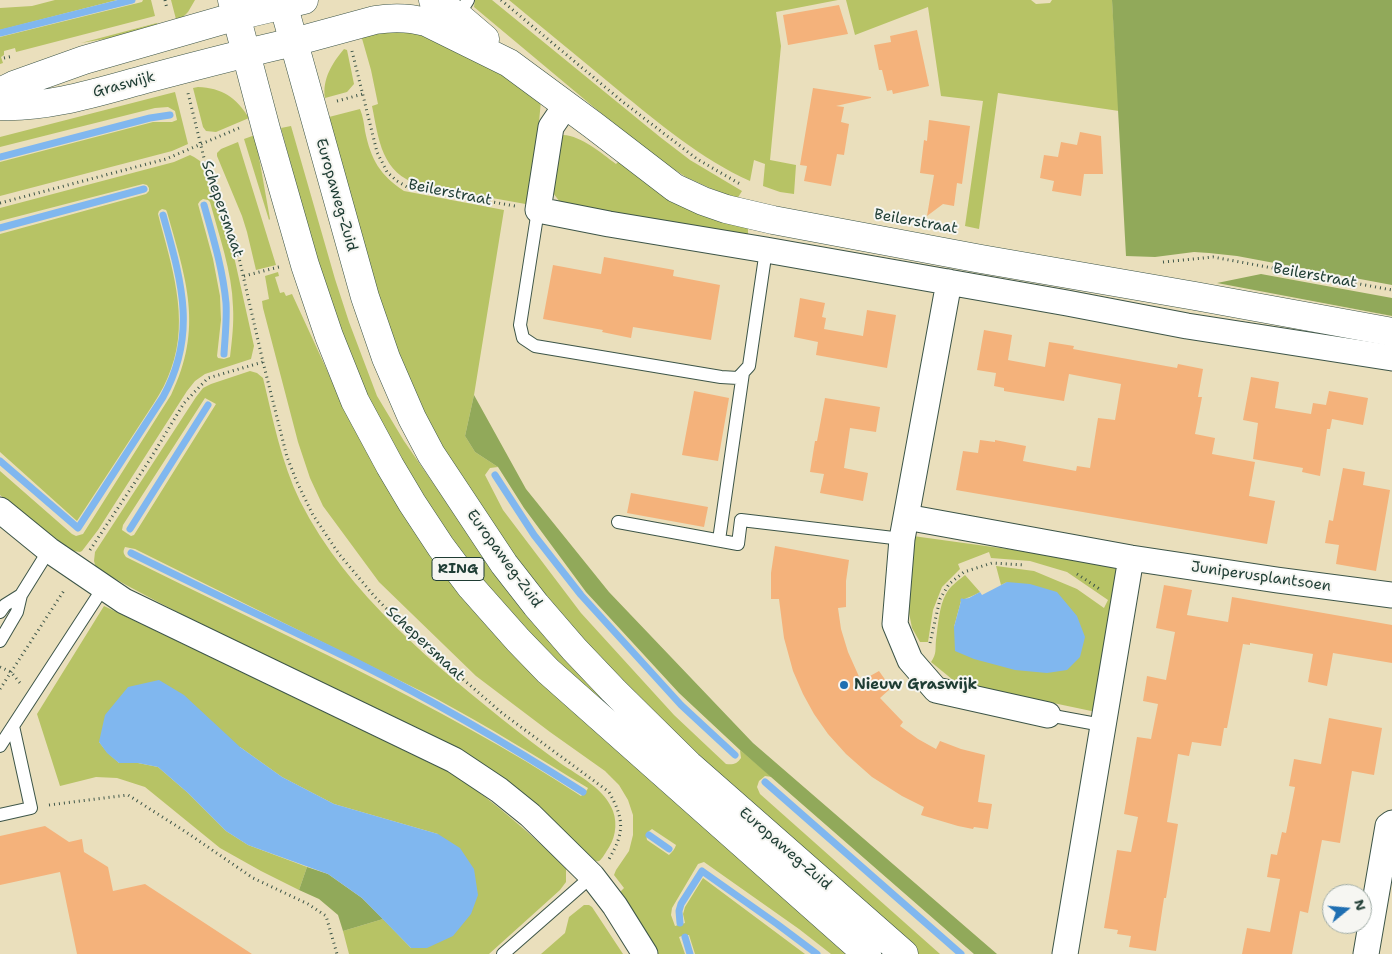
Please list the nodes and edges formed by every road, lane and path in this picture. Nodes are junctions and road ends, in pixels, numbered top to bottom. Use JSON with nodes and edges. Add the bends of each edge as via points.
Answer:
{"nodes":[{"id":1,"x":433,"y":0,"type":"edge"},
{"id":2,"x":501,"y":0,"type":"edge"},
{"id":3,"x":290,"y":2,"type":"edge"},
{"id":4,"x":234,"y":8,"type":"edge"},
{"id":5,"x":463,"y":8,"type":"edge"},
{"id":6,"x":294,"y":42,"type":"junction"},
{"id":7,"x":246,"y":53,"type":"junction"},
{"id":8,"x":509,"y":63,"type":"junction"},
{"id":9,"x":0,"y":92,"type":"edge"},
{"id":10,"x":363,"y":94,"type":"dead end"},
{"id":11,"x":566,"y":105,"type":"junction"},
{"id":12,"x":0,"y":106,"type":"edge"},
{"id":13,"x":743,"y":185,"type":"dead end"},
{"id":14,"x":0,"y":203,"type":"edge"},
{"id":15,"x":538,"y":210,"type":"junction"},
{"id":16,"x":773,"y":220,"type":"junction"},
{"id":17,"x":766,"y":250,"type":"junction"},
{"id":18,"x":1155,"y":263,"type":"dead end"},
{"id":19,"x":280,"y":267,"type":"dead end"},
{"id":20,"x":244,"y":276,"type":"junction"},
{"id":21,"x":949,"y":282,"type":"junction"},
{"id":22,"x":1392,"y":290,"type":"edge"},
{"id":23,"x":1195,"y":296,"type":"junction"},
{"id":24,"x":1188,"y":326,"type":"junction"},
{"id":25,"x":1392,"y":332,"type":"edge"},
{"id":26,"x":1392,"y":358,"type":"edge"},
{"id":27,"x":263,"y":362,"type":"junction"},
{"id":28,"x":743,"y":373,"type":"junction"},
{"id":29,"x":0,"y":510,"type":"edge"},
{"id":30,"x":618,"y":522,"type":"dead end"},
{"id":31,"x":904,"y":528,"type":"junction"},
{"id":32,"x":719,"y":540,"type":"junction"},
{"id":33,"x":49,"y":550,"type":"junction"},
{"id":34,"x":1130,"y":558,"type":"junction"},
{"id":35,"x":1030,"y":565,"type":"dead end"},
{"id":36,"x":77,"y":570,"type":"junction"},
{"id":37,"x":1071,"y":572,"type":"dead end"},
{"id":38,"x":103,"y":588,"type":"junction"},
{"id":39,"x":21,"y":595,"type":"junction"},
{"id":40,"x":1392,"y":595,"type":"edge"},
{"id":41,"x":1123,"y":600,"type":"junction"},
{"id":42,"x":0,"y":612,"type":"edge"},
{"id":43,"x":0,"y":641,"type":"edge"},
{"id":44,"x":910,"y":660,"type":"junction"},
{"id":45,"x":0,"y":667,"type":"edge"},
{"id":46,"x":11,"y":672,"type":"junction"},
{"id":47,"x":0,"y":688,"type":"edge"},
{"id":48,"x":32,"y":697,"type":"junction"},
{"id":49,"x":1048,"y":715,"type":"joint"},
{"id":50,"x":1102,"y":725,"type":"junction"},
{"id":51,"x":13,"y":726,"type":"junction"},
{"id":52,"x":0,"y":746,"type":"edge"},
{"id":53,"x":31,"y":808,"type":"junction"},
{"id":54,"x":0,"y":814,"type":"edge"},
{"id":55,"x":1392,"y":823,"type":"edge"},
{"id":56,"x":592,"y":876,"type":"junction"},
{"id":57,"x":337,"y":954,"type":"edge"},
{"id":58,"x":503,"y":954,"type":"edge"},
{"id":59,"x":645,"y":954,"type":"edge"},
{"id":60,"x":867,"y":954,"type":"edge"},
{"id":61,"x":904,"y":954,"type":"edge"},
{"id":62,"x":1065,"y":954,"type":"edge"},
{"id":63,"x":1366,"y":954,"type":"edge"}],
"edges":[{"from":1,"to":5,"type":"main road","name":"Beilerstraat"},
{"from":2,"to":13,"type":"path","via":[[697,160]]},
{"from":3,"to":4,"type":"main road","name":"Europaweg-Zuid"},
{"from":3,"to":6,"type":"main road","name":"Europaweg-Zuid","number":"RING"},
{"from":4,"to":7,"type":"main road","name":"Europaweg-Zuid","number":"RING"},
{"from":4,"to":9,"type":"main road","via":[[14,84]]},
{"from":5,"to":8,"type":"main road","name":"Beilerstraat","via":[[482,36]]},
{"from":6,"to":7,"type":"main road"},
{"from":6,"to":8,"type":"main road","name":"Beilerstraat","via":[[375,20],[414,19]]},
{"from":6,"to":61,"type":"main road","name":"Europaweg-Zuid","number":"RING","via":[[365,297],[386,358],[430,454],[504,564],[580,656],[689,765]]},
{"from":7,"to":12,"type":"main road","name":"Graswijk","via":[[77,97],[21,107]]},
{"from":7,"to":60,"type":"main road","name":"Europaweg-Zuid","number":"RING","via":[[305,265],[329,336],[359,408],[426,525],[471,587],[548,671]]},
{"from":8,"to":11,"type":"main road","name":"Beilerstraat"},
{"from":10,"to":15,"type":"path","name":"Beilerstraat","via":[[377,152],[397,181],[407,187]]},
{"from":11,"to":15,"type":"street","via":[[551,127]]},
{"from":11,"to":16,"type":"main road","name":"Beilerstraat","via":[[675,188],[726,209]]},
{"from":14,"to":20,"type":"path","name":"Schepersmaat","via":[[166,159],[201,143],[234,236]]},
{"from":15,"to":17,"type":"street"},
{"from":15,"to":28,"type":"lane","via":[[520,325],[523,338],[535,346],[721,378],[738,378]]},
{"from":16,"to":17,"type":"street"},
{"from":16,"to":23,"type":"main road","name":"Beilerstraat","via":[[981,260]]},
{"from":17,"to":21,"type":"street"},
{"from":17,"to":28,"type":"lane","via":[[749,366]]},
{"from":18,"to":22,"type":"path","name":"Beilerstraat","via":[[1213,257]]},
{"from":19,"to":20,"type":"path"},
{"from":20,"to":27,"type":"path","name":"Schepersmaat"},
{"from":21,"to":24,"type":"street"},
{"from":21,"to":31,"type":"street"},
{"from":23,"to":24,"type":"street"},
{"from":23,"to":25,"type":"main road","name":"Beilerstraat"},
{"from":24,"to":26,"type":"street"},
{"from":27,"to":36,"type":"path","via":[[208,378],[184,403]]},
{"from":27,"to":56,"type":"path","name":"Schepersmaat","via":[[287,457],[313,516],[339,554],[412,635],[502,713],[609,792],[620,816],[620,835],[609,859]]},
{"from":28,"to":32,"type":"lane"},
{"from":29,"to":33,"type":"street"},
{"from":30,"to":32,"type":"lane"},
{"from":31,"to":32,"type":"lane","via":[[741,520],[738,544]]},
{"from":31,"to":34,"type":"street","name":"Juniperusplantsoen"},
{"from":31,"to":44,"type":"street","via":[[894,624]]},
{"from":33,"to":36,"type":"street"},
{"from":33,"to":39,"type":"lane"},
{"from":34,"to":40,"type":"street","name":"Juniperusplantsoen"},
{"from":34,"to":41,"type":"street"},
{"from":35,"to":44,"type":"path","via":[[992,563],[964,572],[949,584],[940,599],[928,650]]},
{"from":36,"to":38,"type":"street"},
{"from":36,"to":46,"type":"path"},
{"from":37,"to":41,"type":"path","via":[[1111,597]]},
{"from":38,"to":48,"type":"lane"},
{"from":38,"to":56,"type":"street","via":[[454,760],[530,815]]},
{"from":39,"to":42,"type":"lane"},
{"from":39,"to":43,"type":"lane","via":[[17,612]]},
{"from":41,"to":50,"type":"street"},
{"from":44,"to":49,"type":"street","via":[[936,690]]},
{"from":45,"to":46,"type":"path"},
{"from":46,"to":47,"type":"path"},
{"from":46,"to":48,"type":"path"},
{"from":48,"to":51,"type":"lane"},
{"from":49,"to":50,"type":"lane"},
{"from":50,"to":62,"type":"street"},
{"from":51,"to":52,"type":"lane"},
{"from":51,"to":53,"type":"lane"},
{"from":53,"to":54,"type":"lane"},
{"from":53,"to":57,"type":"path","via":[[128,795],[253,878],[326,916]]},
{"from":55,"to":63,"type":"street","via":[[1388,826]]},
{"from":56,"to":58,"type":"lane"},
{"from":56,"to":59,"type":"street"}]}
